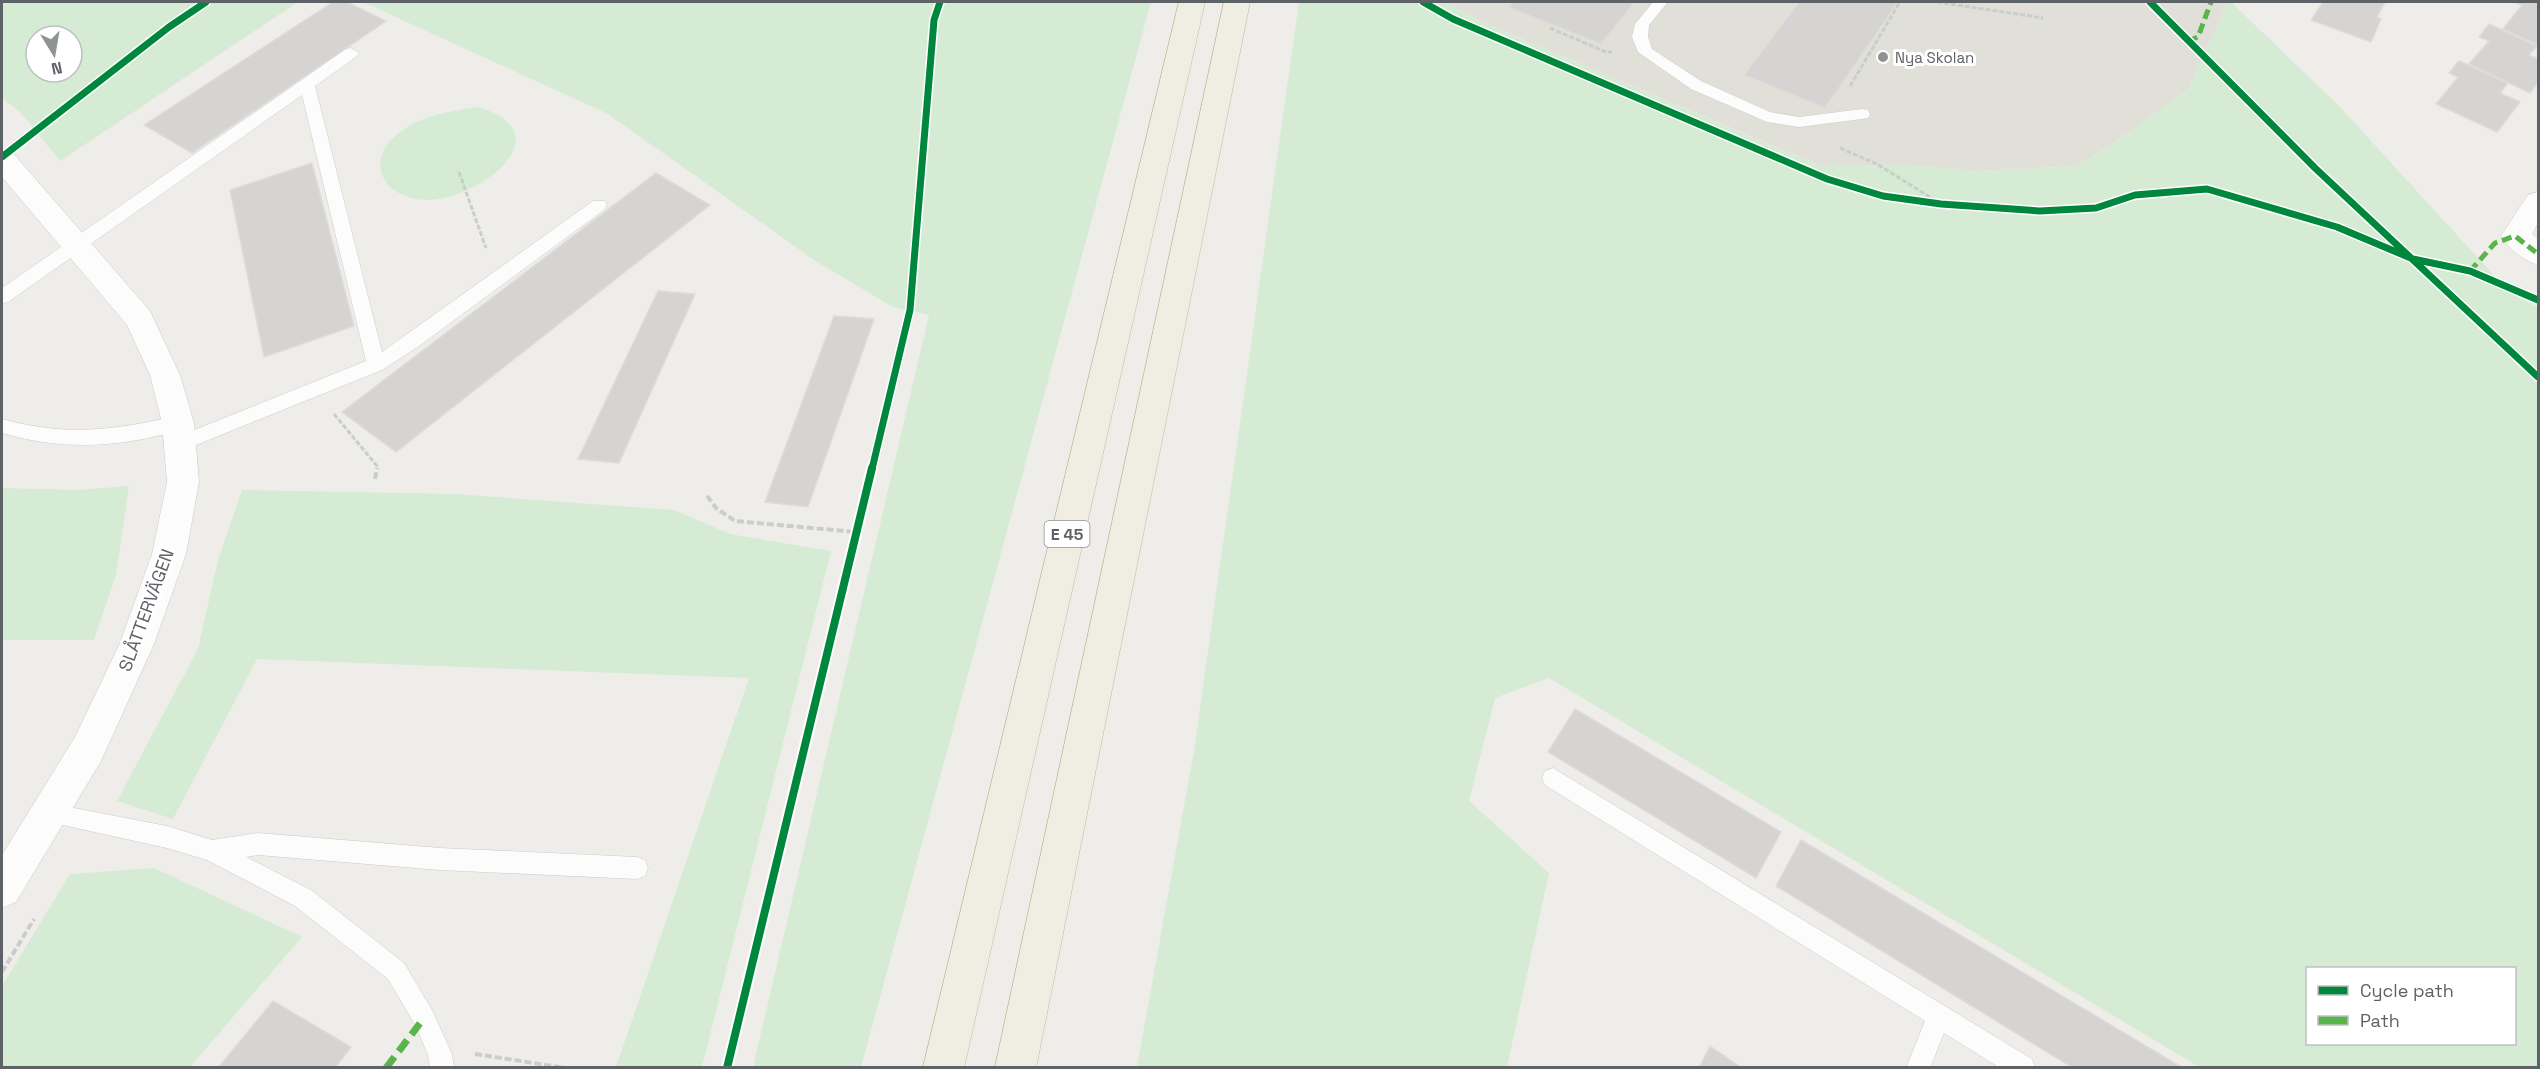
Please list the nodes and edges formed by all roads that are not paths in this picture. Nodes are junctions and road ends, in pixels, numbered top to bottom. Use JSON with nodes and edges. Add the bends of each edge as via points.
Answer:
{"nodes":[{"id":1,"x":1192,"y":2,"type":"edge"},
{"id":2,"x":1237,"y":2,"type":"edge"},
{"id":3,"x":1661,"y":2,"type":"edge"},
{"id":4,"x":351,"y":53,"type":"dead end"},
{"id":5,"x":307,"y":84,"type":"junction"},
{"id":6,"x":1862,"y":114,"type":"road end"},
{"id":7,"x":2,"y":159,"type":"edge"},
{"id":8,"x":2538,"y":202,"type":"edge"},
{"id":9,"x":599,"y":206,"type":"dead end"},
{"id":10,"x":76,"y":245,"type":"junction"},
{"id":11,"x":2538,"y":254,"type":"edge"},
{"id":12,"x":2,"y":297,"type":"edge"},
{"id":13,"x":376,"y":365,"type":"junction"},
{"id":14,"x":2,"y":426,"type":"edge"},
{"id":15,"x":178,"y":433,"type":"junction"},
{"id":16,"x":1553,"y":778,"type":"dead end"},
{"id":17,"x":48,"y":813,"type":"junction"},
{"id":18,"x":212,"y":851,"type":"junction"},
{"id":19,"x":637,"y":868,"type":"dead end"},
{"id":20,"x":2,"y":889,"type":"edge"},
{"id":21,"x":1939,"y":1016,"type":"junction"},
{"id":22,"x":441,"y":1061,"type":"edge"},
{"id":23,"x":943,"y":1068,"type":"edge"},
{"id":24,"x":1015,"y":1068,"type":"edge"},
{"id":25,"x":1918,"y":1068,"type":"edge"},
{"id":26,"x":2023,"y":1068,"type":"edge"}],
"edges":[{"from":1,"to":23,"type":"highway","number":"E 45"},
{"from":2,"to":24,"type":"highway"},
{"from":3,"to":6,"type":"lane","via":[[1642,24],[1640,37],[1646,52],[1696,85],[1767,117],[1799,122]]},
{"from":4,"to":5,"type":"lane"},
{"from":5,"to":10,"type":"lane"},
{"from":5,"to":13,"type":"lane"},
{"from":7,"to":10,"type":"street","name":"SLÅTTERVÄGEN"},
{"from":8,"to":11,"type":"street","via":[[2515,236]]},
{"from":9,"to":13,"type":"lane"},
{"from":10,"to":12,"type":"lane"},
{"from":10,"to":15,"type":"street","name":"SLÅTTERVÄGEN","via":[[139,319],[165,375]]},
{"from":13,"to":15,"type":"lane","via":[[318,390]]},
{"from":14,"to":15,"type":"lane","via":[[33,436],[68,440]]},
{"from":15,"to":17,"type":"street","name":"SLÅTTERVÄGEN","via":[[183,482],[169,554],[137,644],[93,739]]},
{"from":16,"to":21,"type":"lane"},
{"from":17,"to":18,"type":"lane","via":[[167,837]]},
{"from":17,"to":20,"type":"street","name":"SLÅTTERVÄGEN"},
{"from":18,"to":19,"type":"lane","via":[[258,844],[440,859]]},
{"from":18,"to":22,"type":"lane","via":[[303,898],[396,971],[424,1018]]},
{"from":21,"to":25,"type":"lane"},
{"from":21,"to":26,"type":"lane"}]}
